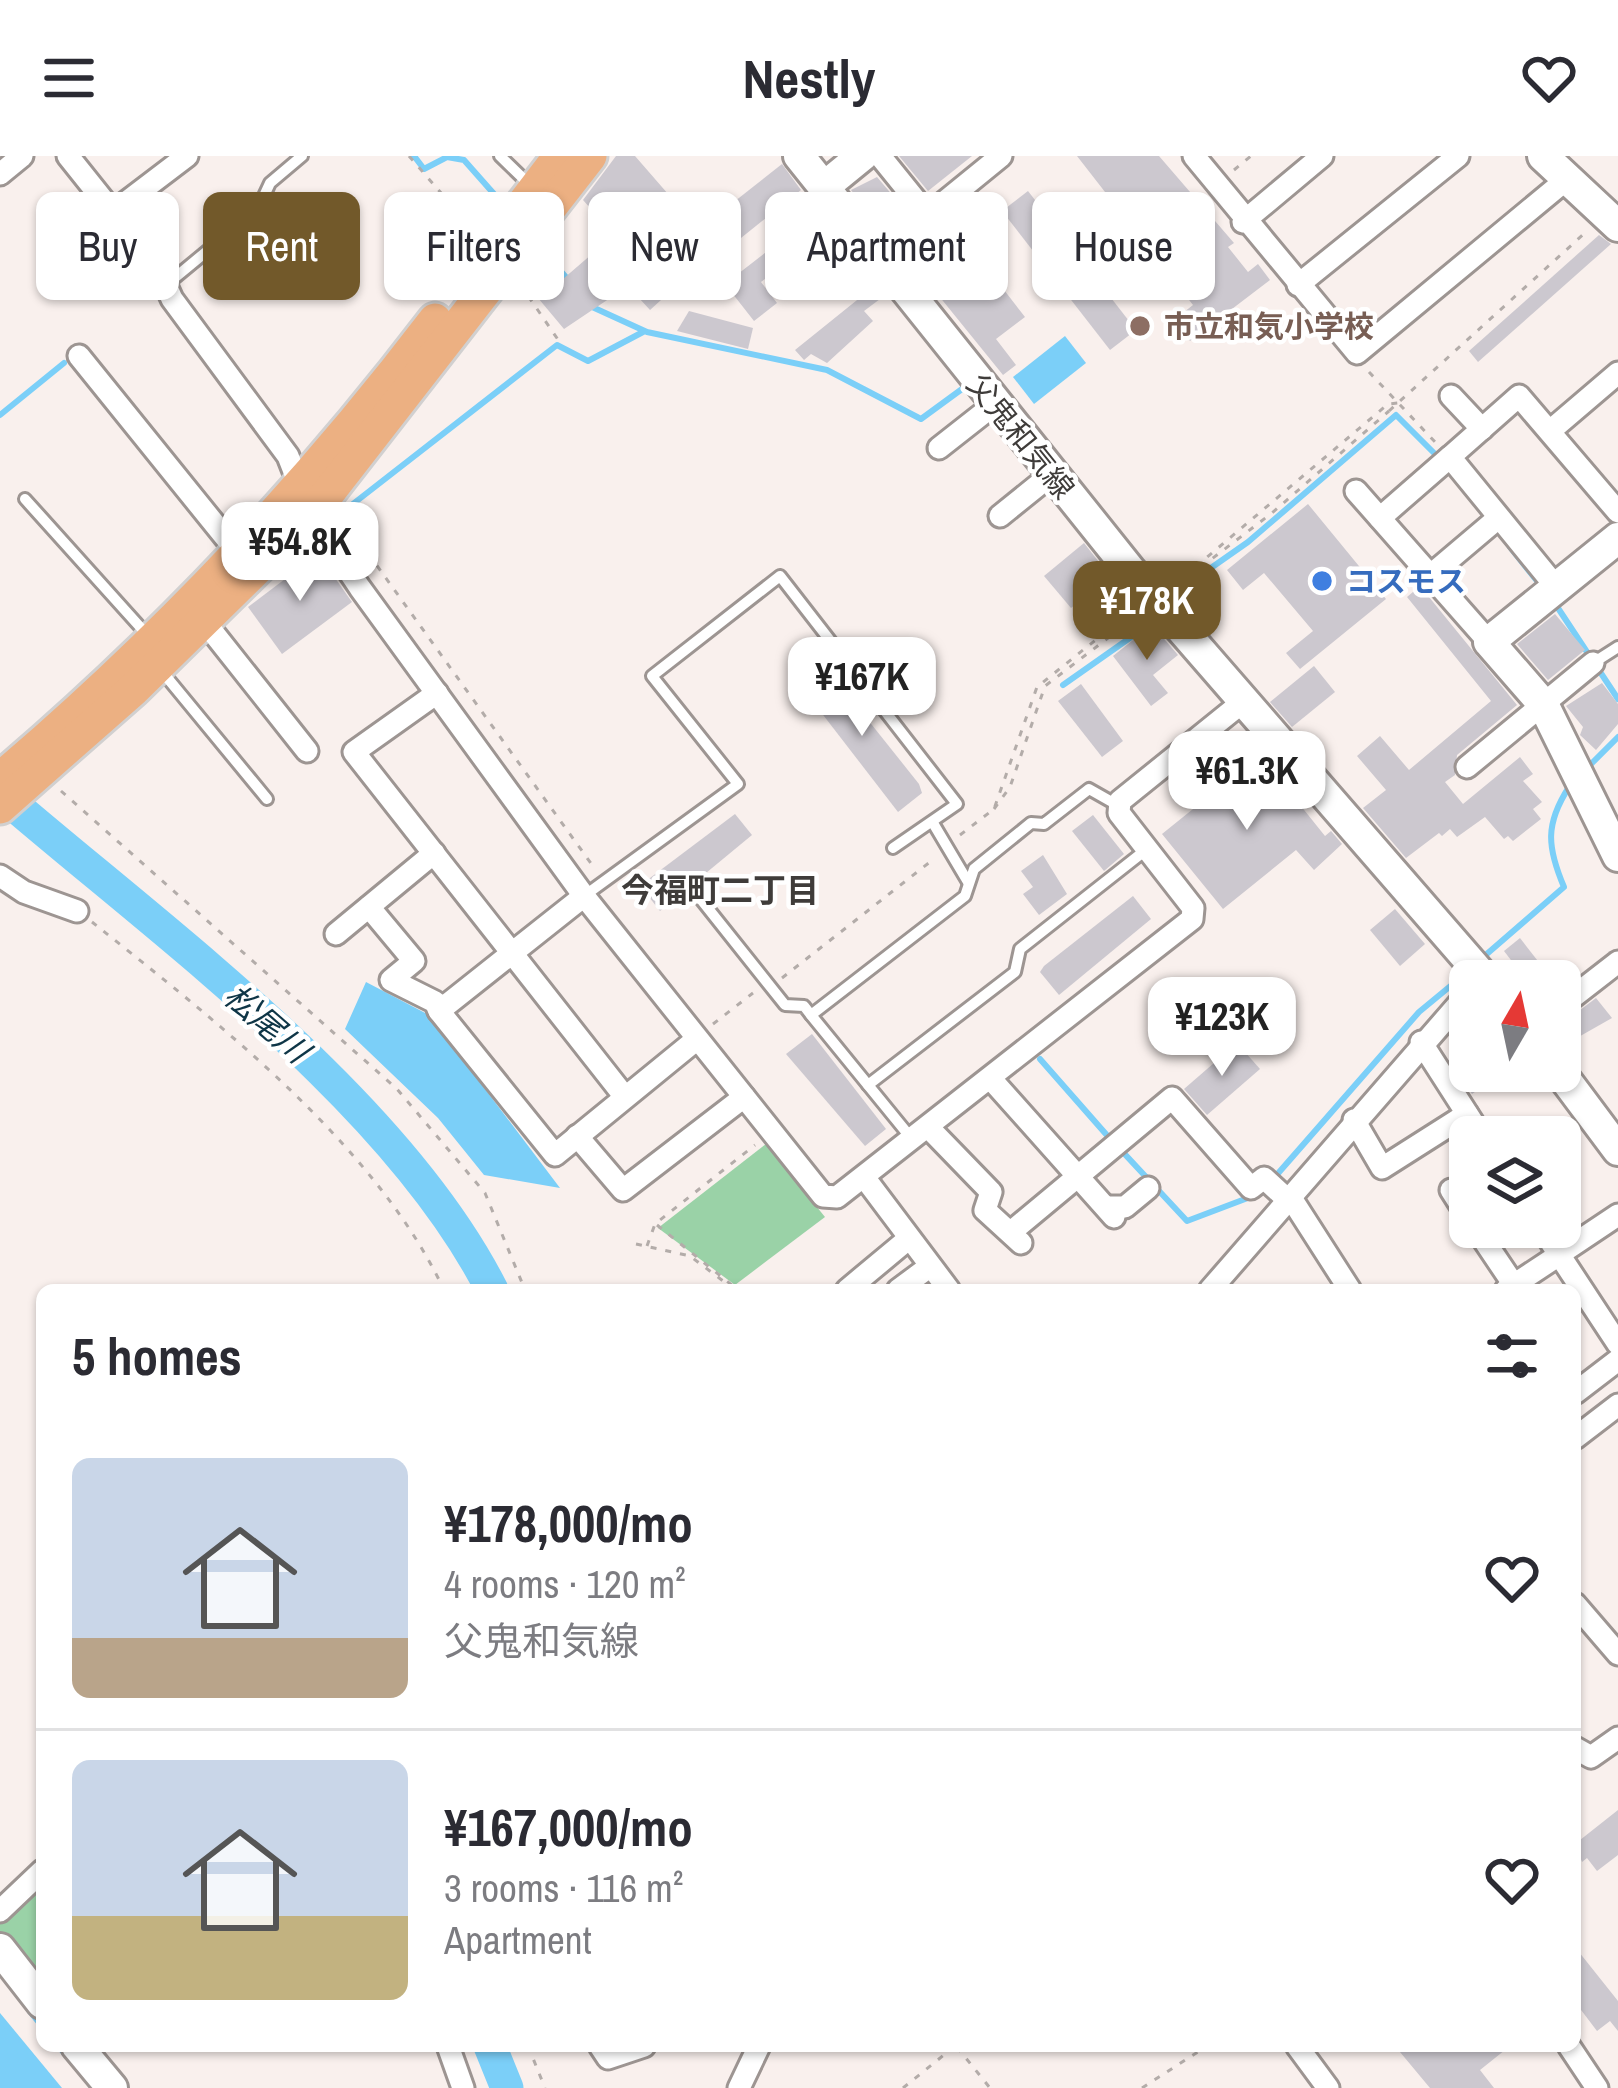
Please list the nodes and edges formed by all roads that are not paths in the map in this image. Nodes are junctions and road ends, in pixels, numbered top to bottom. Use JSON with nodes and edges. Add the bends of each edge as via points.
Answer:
{"nodes":[{"id":1,"x":22,"y":156,"type":"edge"},
{"id":2,"x":68,"y":156,"type":"edge"},
{"id":3,"x":187,"y":156,"type":"edge"},
{"id":4,"x":302,"y":156,"type":"edge"},
{"id":5,"x":500,"y":156,"type":"edge"},
{"id":6,"x":560,"y":156,"type":"edge"},
{"id":7,"x":590,"y":156,"type":"edge"},
{"id":8,"x":800,"y":156,"type":"edge"},
{"id":9,"x":862,"y":156,"type":"edge"},
{"id":10,"x":880,"y":156,"type":"edge"},
{"id":11,"x":1001,"y":156,"type":"edge"},
{"id":12,"x":1194,"y":156,"type":"edge"},
{"id":13,"x":1322,"y":156,"type":"edge"},
{"id":14,"x":1458,"y":156,"type":"edge"},
{"id":15,"x":1543,"y":156,"type":"edge"},
{"id":16,"x":0,"y":174,"type":"edge"},
{"id":17,"x":1567,"y":179,"type":"junction"},
{"id":18,"x":824,"y":187,"type":"junction"},
{"id":19,"x":535,"y":189,"type":"junction"},
{"id":20,"x":96,"y":192,"type":"edge"},
{"id":21,"x":140,"y":192,"type":"edge"},
{"id":22,"x":533,"y":192,"type":"edge"},
{"id":23,"x":557,"y":192,"type":"edge"},
{"id":24,"x":1244,"y":222,"type":"junction"},
{"id":25,"x":1607,"y":224,"type":"edge"},
{"id":26,"x":179,"y":274,"type":"edge"},
{"id":27,"x":1298,"y":285,"type":"junction"},
{"id":28,"x":177,"y":300,"type":"edge"},
{"id":29,"x":465,"y":300,"type":"edge"},
{"id":30,"x":79,"y":356,"type":"dead end"},
{"id":31,"x":1618,"y":374,"type":"edge"},
{"id":32,"x":1451,"y":396,"type":"dead end"},
{"id":33,"x":994,"y":404,"type":"junction"},
{"id":34,"x":1482,"y":429,"type":"junction"},
{"id":35,"x":1550,"y":430,"type":"junction"},
{"id":36,"x":939,"y":448,"type":"dead end"},
{"id":37,"x":1447,"y":463,"type":"junction"},
{"id":38,"x":1052,"y":474,"type":"junction"},
{"id":39,"x":1356,"y":490,"type":"dead end"},
{"id":40,"x":25,"y":500,"type":"dead end"},
{"id":41,"x":316,"y":502,"type":"junction"},
{"id":42,"x":1618,"y":512,"type":"edge"},
{"id":43,"x":1000,"y":516,"type":"dead end"},
{"id":44,"x":1380,"y":518,"type":"junction"},
{"id":45,"x":1493,"y":523,"type":"junction"},
{"id":46,"x":1618,"y":538,"type":"edge"},
{"id":47,"x":238,"y":553,"type":"junction"},
{"id":48,"x":1432,"y":574,"type":"junction"},
{"id":49,"x":1557,"y":588,"type":"junction"},
{"id":50,"x":204,"y":621,"type":"junction"},
{"id":51,"x":1489,"y":642,"type":"junction"},
{"id":52,"x":1618,"y":647,"type":"edge"},
{"id":53,"x":155,"y":654,"type":"junction"},
{"id":54,"x":1596,"y":662,"type":"joint"},
{"id":55,"x":437,"y":693,"type":"junction"},
{"id":56,"x":1244,"y":701,"type":"junction"},
{"id":57,"x":1543,"y":704,"type":"junction"},
{"id":58,"x":305,"y":739,"type":"dead end"},
{"id":59,"x":1467,"y":767,"type":"dead end"},
{"id":60,"x":24,"y":774,"type":"edge"},
{"id":61,"x":267,"y":799,"type":"dead end"},
{"id":62,"x":1119,"y":806,"type":"junction"},
{"id":63,"x":0,"y":807,"type":"edge"},
{"id":64,"x":933,"y":823,"type":"junction"},
{"id":65,"x":893,"y":848,"type":"dead end"},
{"id":66,"x":1147,"y":849,"type":"junction"},
{"id":67,"x":434,"y":853,"type":"junction"},
{"id":68,"x":1618,"y":856,"type":"edge"},
{"id":69,"x":0,"y":876,"type":"edge"},
{"id":70,"x":968,"y":882,"type":"junction"},
{"id":71,"x":593,"y":891,"type":"junction"},
{"id":72,"x":699,"y":897,"type":"dead end"},
{"id":73,"x":369,"y":907,"type":"junction"},
{"id":74,"x":77,"y":911,"type":"road end"},
{"id":75,"x":336,"y":934,"type":"dead end"},
{"id":76,"x":512,"y":954,"type":"junction"},
{"id":77,"x":1462,"y":960,"type":"edge"},
{"id":78,"x":1618,"y":962,"type":"edge"},
{"id":79,"x":1581,"y":991,"type":"edge"},
{"id":80,"x":439,"y":1011,"type":"junction"},
{"id":81,"x":1449,"y":1014,"type":"edge"},
{"id":82,"x":811,"y":1015,"type":"junction"},
{"id":83,"x":697,"y":1039,"type":"junction"},
{"id":84,"x":1421,"y":1042,"type":"junction"},
{"id":85,"x":991,"y":1079,"type":"junction"},
{"id":86,"x":868,"y":1085,"type":"junction"},
{"id":87,"x":1575,"y":1092,"type":"edge"},
{"id":88,"x":625,"y":1097,"type":"junction"},
{"id":89,"x":744,"y":1097,"type":"junction"},
{"id":90,"x":1467,"y":1114,"type":"joint"},
{"id":91,"x":1354,"y":1120,"type":"junction"},
{"id":92,"x":920,"y":1133,"type":"junction"},
{"id":93,"x":578,"y":1136,"type":"junction"},
{"id":94,"x":1618,"y":1150,"type":"edge"},
{"id":95,"x":1078,"y":1174,"type":"junction"},
{"id":96,"x":863,"y":1177,"type":"junction"},
{"id":97,"x":1142,"y":1200,"type":"dead end"},
{"id":98,"x":1290,"y":1200,"type":"junction"},
{"id":99,"x":1618,"y":1215,"type":"edge"},
{"id":100,"x":907,"y":1240,"type":"junction"},
{"id":101,"x":1483,"y":1248,"type":"edge"},
{"id":102,"x":1559,"y":1248,"type":"edge"},
{"id":103,"x":1563,"y":1252,"type":"junction"},
{"id":104,"x":929,"y":1267,"type":"junction"},
{"id":105,"x":854,"y":1284,"type":"edge"},
{"id":106,"x":906,"y":1284,"type":"edge"},
{"id":107,"x":944,"y":1284,"type":"edge"},
{"id":108,"x":1217,"y":1284,"type":"edge"},
{"id":109,"x":1346,"y":1284,"type":"edge"},
{"id":110,"x":1508,"y":1284,"type":"edge"},
{"id":111,"x":1515,"y":1284,"type":"edge"},
{"id":112,"x":1618,"y":1344,"type":"edge"},
{"id":113,"x":1618,"y":1360,"type":"edge"},
{"id":114,"x":1581,"y":1388,"type":"edge"},
{"id":115,"x":1618,"y":1405,"type":"edge"},
{"id":116,"x":1581,"y":1433,"type":"edge"},
{"id":117,"x":1581,"y":1611,"type":"edge"},
{"id":118,"x":1618,"y":1654,"type":"edge"},
{"id":119,"x":1618,"y":1738,"type":"edge"},
{"id":120,"x":1581,"y":1751,"type":"edge"},
{"id":121,"x":36,"y":1877,"type":"edge"},
{"id":122,"x":0,"y":1911,"type":"edge"},
{"id":123,"x":0,"y":1949,"type":"edge"},
{"id":124,"x":36,"y":1995,"type":"edge"},
{"id":125,"x":82,"y":2052,"type":"edge"},
{"id":126,"x":450,"y":2052,"type":"edge"},
{"id":127,"x":756,"y":2052,"type":"edge"},
{"id":128,"x":1303,"y":2052,"type":"edge"},
{"id":129,"x":1573,"y":2052,"type":"edge"},
{"id":130,"x":1618,"y":2071,"type":"edge"},
{"id":131,"x":1328,"y":2078,"type":"edge"},
{"id":132,"x":112,"y":2088,"type":"edge"},
{"id":133,"x":463,"y":2088,"type":"edge"},
{"id":134,"x":739,"y":2088,"type":"edge"},
{"id":135,"x":1597,"y":2088,"type":"edge"}],
"edges":[{"from":1,"to":16,"type":"street"},
{"from":2,"to":20,"type":"street"},
{"from":3,"to":21,"type":"street"},
{"from":4,"to":26,"type":"lane","via":[[270,183],[258,209]]},
{"from":5,"to":19,"type":"lane"},
{"from":6,"to":19,"type":"main road"},
{"from":7,"to":23,"type":"main road"},
{"from":8,"to":18,"type":"main road","name":"父鬼和気線"},
{"from":9,"to":18,"type":"main road"},
{"from":10,"to":11,"type":"street","via":[[922,208],[936,208]]},
{"from":12,"to":24,"type":"street"},
{"from":13,"to":24,"type":"street"},
{"from":14,"to":27,"type":"street"},
{"from":15,"to":17,"type":"main road"},
{"from":17,"to":25,"type":"main road"},
{"from":17,"to":27,"type":"street","via":[[1357,353]]},
{"from":18,"to":33,"type":"main road","name":"父鬼和気線"},
{"from":19,"to":22,"type":"main road"},
{"from":24,"to":27,"type":"street"},
{"from":28,"to":41,"type":"street"},
{"from":29,"to":41,"type":"main road"},
{"from":30,"to":47,"type":"street"},
{"from":31,"to":35,"type":"street"},
{"from":32,"to":34,"type":"street"},
{"from":33,"to":36,"type":"street"},
{"from":33,"to":38,"type":"main road","name":"父鬼和気線"},
{"from":34,"to":35,"type":"street","via":[[1520,396]]},
{"from":34,"to":37,"type":"street"},
{"from":35,"to":42,"type":"street"},
{"from":37,"to":44,"type":"street"},
{"from":37,"to":45,"type":"street"},
{"from":38,"to":43,"type":"street"},
{"from":38,"to":56,"type":"main road","name":"父鬼和気線","via":[[1166,590]]},
{"from":39,"to":44,"type":"street"},
{"from":40,"to":53,"type":"lane"},
{"from":41,"to":47,"type":"main road"},
{"from":41,"to":50,"type":"main road"},
{"from":41,"to":55,"type":"street"},
{"from":44,"to":48,"type":"street"},
{"from":45,"to":48,"type":"street"},
{"from":45,"to":49,"type":"street"},
{"from":46,"to":49,"type":"main road"},
{"from":47,"to":53,"type":"main road"},
{"from":48,"to":51,"type":"street"},
{"from":49,"to":51,"type":"main road"},
{"from":50,"to":53,"type":"main road"},
{"from":50,"to":58,"type":"street","via":[[263,679]]},
{"from":51,"to":57,"type":"main road"},
{"from":52,"to":54,"type":"lane"},
{"from":53,"to":60,"type":"main road"},
{"from":53,"to":61,"type":"lane"},
{"from":54,"to":57,"type":"street"},
{"from":55,"to":67,"type":"street","via":[[354,752]]},
{"from":55,"to":71,"type":"street"},
{"from":56,"to":62,"type":"street"},
{"from":56,"to":77,"type":"main road","name":"父鬼和気線"},
{"from":57,"to":59,"type":"street"},
{"from":57,"to":68,"type":"main road"},
{"from":60,"to":63,"type":"main road"},
{"from":62,"to":66,"type":"street"},
{"from":62,"to":70,"type":"lane","via":[[1090,789],[1044,824],[1030,824],[974,868]]},
{"from":64,"to":65,"type":"lane"},
{"from":64,"to":70,"type":"lane"},
{"from":64,"to":71,"type":"lane","via":[[957,804],[780,576],[652,676],[738,784]]},
{"from":66,"to":85,"type":"street","via":[[1192,919]]},
{"from":66,"to":86,"type":"lane","via":[[1020,950],[1015,972]]},
{"from":67,"to":73,"type":"street"},
{"from":67,"to":76,"type":"street"},
{"from":69,"to":74,"type":"street"},
{"from":70,"to":82,"type":"lane","via":[[965,896]]},
{"from":71,"to":76,"type":"street"},
{"from":71,"to":83,"type":"street"},
{"from":72,"to":82,"type":"lane","via":[[785,1005]]},
{"from":73,"to":75,"type":"street"},
{"from":73,"to":80,"type":"street","via":[[414,961],[392,980],[435,1001]]},
{"from":76,"to":80,"type":"street"},
{"from":76,"to":88,"type":"street"},
{"from":78,"to":79,"type":"street"},
{"from":80,"to":93,"type":"street","via":[[555,1155]]},
{"from":81,"to":84,"type":"street"},
{"from":82,"to":86,"type":"lane"},
{"from":83,"to":88,"type":"street"},
{"from":83,"to":89,"type":"street"},
{"from":84,"to":90,"type":"street"},
{"from":84,"to":91,"type":"street"},
{"from":85,"to":92,"type":"street"},
{"from":85,"to":95,"type":"street"},
{"from":86,"to":92,"type":"lane"},
{"from":87,"to":94,"type":"main road"},
{"from":88,"to":93,"type":"street"},
{"from":89,"to":93,"type":"street","via":[[623,1190]]},
{"from":89,"to":96,"type":"street","via":[[823,1196],[838,1197]]},
{"from":90,"to":91,"type":"street","via":[[1382,1168]]},
{"from":91,"to":98,"type":"street"},
{"from":92,"to":95,"type":"street","via":[[992,1192],[980,1217],[1016,1237]]},
{"from":92,"to":96,"type":"street"},
{"from":95,"to":97,"type":"street","via":[[1110,1212]]},
{"from":95,"to":98,"type":"street","via":[[1164,1089],[1251,1188],[1264,1178]]},
{"from":96,"to":100,"type":"street"},
{"from":98,"to":108,"type":"street"},
{"from":98,"to":109,"type":"street"},
{"from":99,"to":103,"type":"street"},
{"from":100,"to":104,"type":"street"},
{"from":100,"to":105,"type":"street"},
{"from":101,"to":110,"type":"street"},
{"from":102,"to":103,"type":"street"},
{"from":103,"to":111,"type":"street"},
{"from":103,"to":112,"type":"street"},
{"from":104,"to":106,"type":"street"},
{"from":104,"to":107,"type":"street"},
{"from":113,"to":114,"type":"street"},
{"from":115,"to":116,"type":"street"},
{"from":117,"to":118,"type":"street"},
{"from":119,"to":120,"type":"street","via":[[1592,1757]]},
{"from":121,"to":122,"type":"street"},
{"from":123,"to":124,"type":"main road"},
{"from":125,"to":132,"type":"main road"},
{"from":126,"to":133,"type":"street"},
{"from":127,"to":134,"type":"street"},
{"from":128,"to":131,"type":"street"},
{"from":129,"to":135,"type":"street"},
{"from":130,"to":135,"type":"street"}]}
